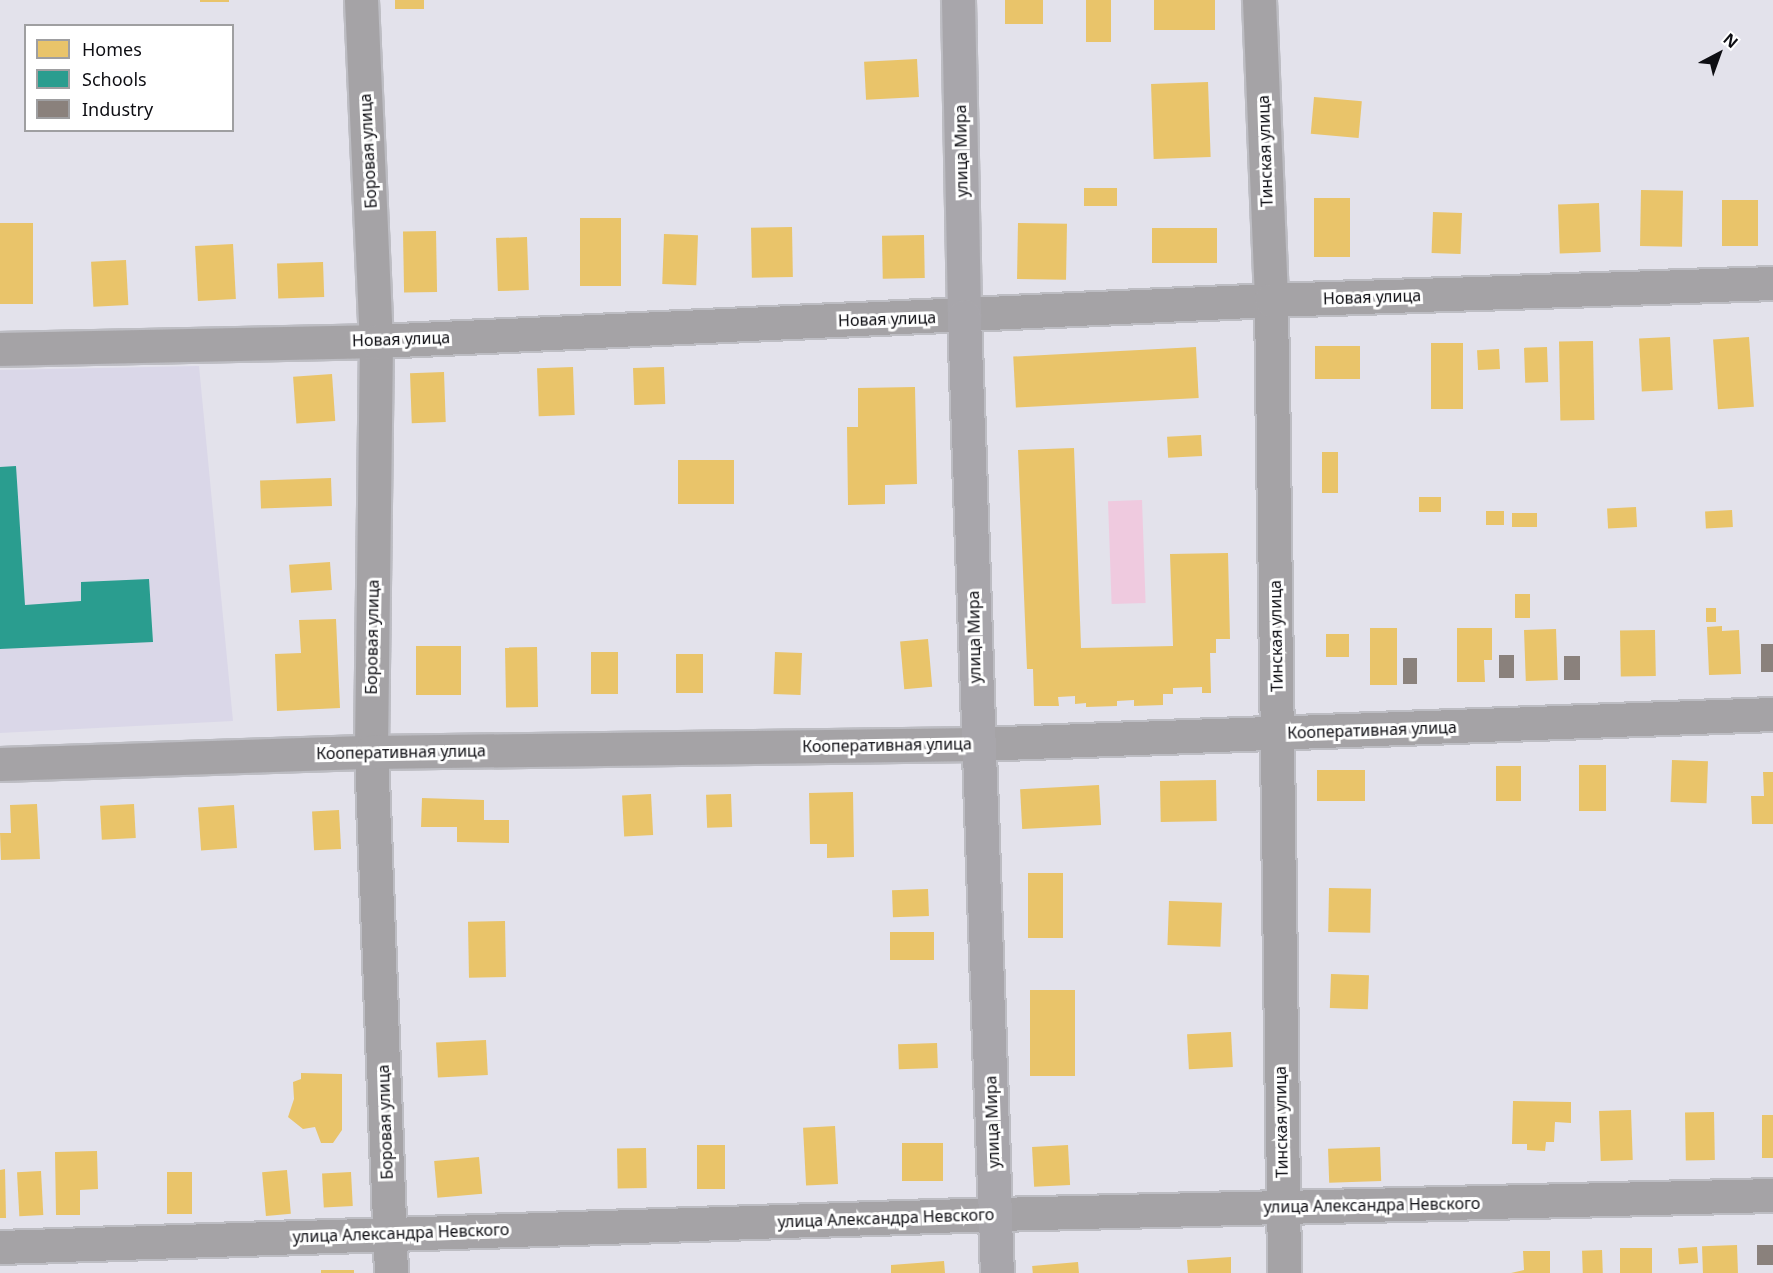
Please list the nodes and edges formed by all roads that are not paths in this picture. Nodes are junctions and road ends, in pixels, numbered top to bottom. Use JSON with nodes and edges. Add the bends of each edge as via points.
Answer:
{"nodes":[{"id":1,"x":361,"y":0,"type":"edge"},
{"id":2,"x":958,"y":0,"type":"edge"},
{"id":3,"x":1259,"y":0,"type":"edge"},
{"id":4,"x":1773,"y":283,"type":"edge"},
{"id":5,"x":1271,"y":300,"type":"junction"},
{"id":6,"x":964,"y":316,"type":"junction"},
{"id":7,"x":376,"y":341,"type":"junction"},
{"id":8,"x":0,"y":349,"type":"edge"},
{"id":9,"x":1773,"y":714,"type":"edge"},
{"id":10,"x":1277,"y":734,"type":"junction"},
{"id":11,"x":977,"y":744,"type":"junction"},
{"id":12,"x":371,"y":752,"type":"junction"},
{"id":13,"x":0,"y":764,"type":"edge"},
{"id":14,"x":1773,"y":1195,"type":"edge"},
{"id":15,"x":1282,"y":1207,"type":"junction"},
{"id":16,"x":996,"y":1214,"type":"junction"},
{"id":17,"x":390,"y":1233,"type":"junction"},
{"id":18,"x":0,"y":1246,"type":"edge"},
{"id":19,"x":391,"y":1273,"type":"edge"},
{"id":20,"x":997,"y":1273,"type":"edge"},
{"id":21,"x":1284,"y":1273,"type":"edge"}],
"edges":[{"from":1,"to":7,"type":"street","name":"Боровая улица"},
{"from":2,"to":6,"type":"main road","name":"улица Мира"},
{"from":3,"to":5,"type":"street","name":"Тинская улица"},
{"from":4,"to":5,"type":"street","name":"Новая улица"},
{"from":5,"to":6,"type":"street","name":"Новая улица"},
{"from":5,"to":10,"type":"street","name":"Тинская улица"},
{"from":6,"to":7,"type":"street","name":"Новая улица"},
{"from":6,"to":11,"type":"main road","name":"улица Мира"},
{"from":7,"to":8,"type":"street","name":"Новая улица"},
{"from":7,"to":12,"type":"street","name":"Боровая улица"},
{"from":9,"to":10,"type":"street","name":"Кооперативная улица"},
{"from":10,"to":11,"type":"street","name":"Кооперативная улица"},
{"from":10,"to":15,"type":"street","name":"Тинская улица"},
{"from":11,"to":12,"type":"street","name":"Кооперативная улица"},
{"from":11,"to":16,"type":"main road","name":"улица Мира"},
{"from":12,"to":13,"type":"street","name":"Кооперативная улица"},
{"from":12,"to":17,"type":"street","name":"Боровая улица"},
{"from":14,"to":15,"type":"street","name":"улица Александра Невского"},
{"from":15,"to":16,"type":"street","name":"улица Александра Невского"},
{"from":15,"to":21,"type":"street","name":"Тинская улица"},
{"from":16,"to":17,"type":"street","name":"улица Александра Невского"},
{"from":16,"to":20,"type":"main road","name":"улица Мира"},
{"from":17,"to":18,"type":"street","name":"улица Александра Невского"},
{"from":17,"to":19,"type":"street","name":"Боровая улица"}]}
